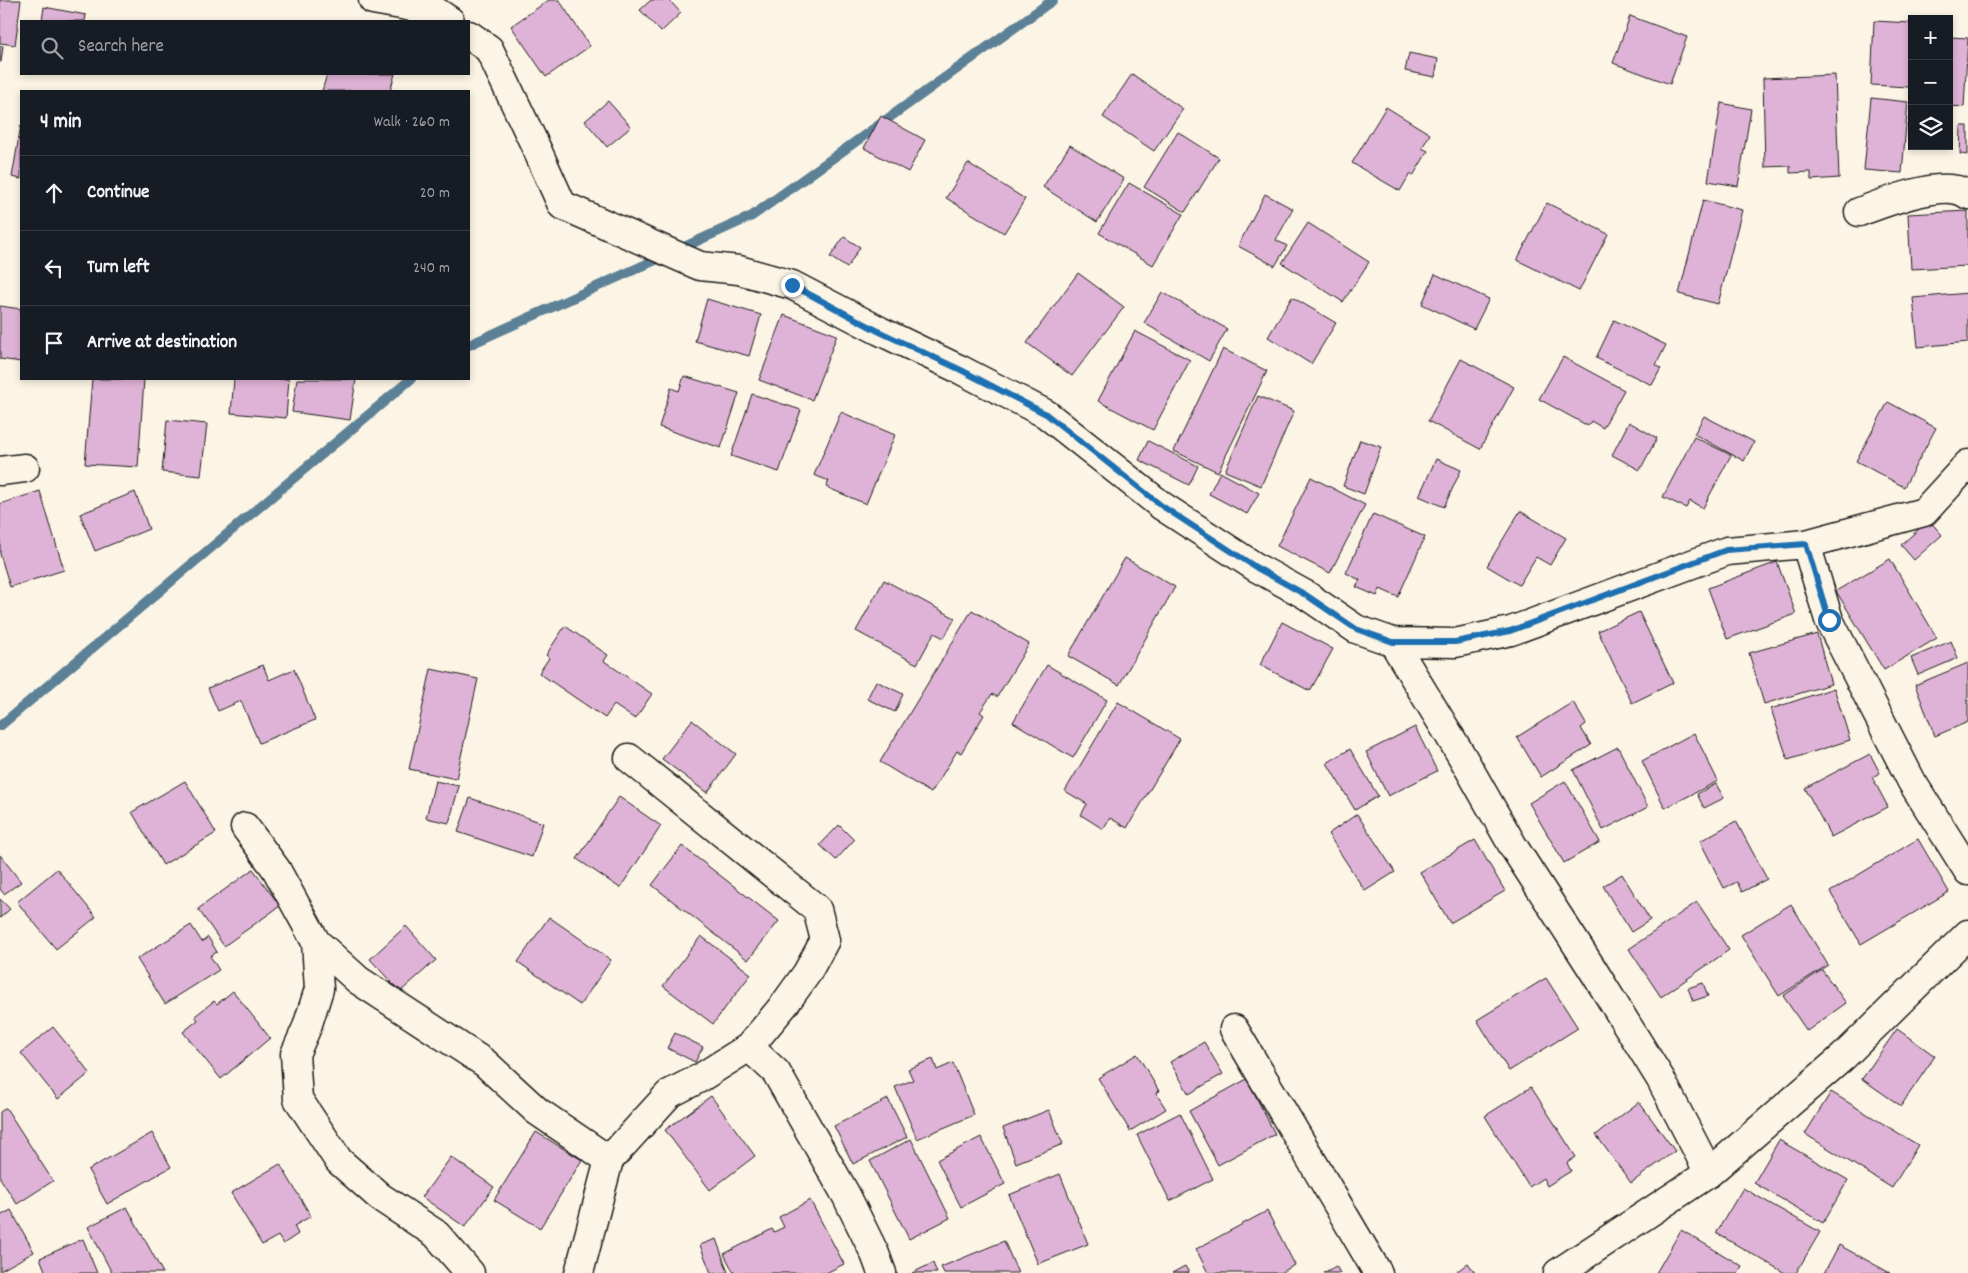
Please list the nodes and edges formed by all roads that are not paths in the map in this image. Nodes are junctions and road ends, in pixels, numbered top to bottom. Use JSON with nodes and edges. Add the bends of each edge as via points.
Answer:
{"nodes":[{"id":1,"x":373,"y":0,"type":"edge"},
{"id":2,"x":443,"y":11,"type":"edge"},
{"id":3,"x":470,"y":36,"type":"edge"},
{"id":4,"x":1968,"y":194,"type":"edge"},
{"id":5,"x":1859,"y":212,"type":"dead end"},
{"id":6,"x":1968,"y":464,"type":"edge"},
{"id":7,"x":1806,"y":544,"type":"junction"},
{"id":8,"x":1393,"y":642,"type":"junction"},
{"id":9,"x":629,"y":758,"type":"dead end"},
{"id":10,"x":245,"y":827,"type":"dead end"},
{"id":11,"x":1968,"y":871,"type":"edge"},
{"id":12,"x":1968,"y":934,"type":"edge"},
{"id":13,"x":316,"y":942,"type":"junction"},
{"id":14,"x":1234,"y":1029,"type":"dead end"},
{"id":15,"x":749,"y":1047,"type":"junction"},
{"id":16,"x":609,"y":1160,"type":"junction"},
{"id":17,"x":1708,"y":1173,"type":"junction"},
{"id":18,"x":470,"y":1273,"type":"edge"},
{"id":19,"x":579,"y":1273,"type":"edge"},
{"id":20,"x":882,"y":1273,"type":"edge"},
{"id":21,"x":1378,"y":1273,"type":"edge"},
{"id":22,"x":1558,"y":1273,"type":"edge"}],
"edges":[{"from":1,"to":2,"type":"street"},
{"from":3,"to":8,"type":"street","via":[[488,49],[562,205],[700,266],[739,270],[792,285],[1046,414],[1170,511],[1356,629]]},
{"from":4,"to":5,"type":"street","via":[[1961,189],[1921,190]]},
{"from":6,"to":7,"type":"street","via":[[1924,512]]},
{"from":7,"to":8,"type":"street","via":[[1726,550],[1510,631],[1455,642]]},
{"from":7,"to":11,"type":"street","via":[[1829,620],[1912,782]]},
{"from":8,"to":17,"type":"street","via":[[1512,846],[1660,1078]]},
{"from":9,"to":15,"type":"street","via":[[816,909],[825,940],[807,973]]},
{"from":10,"to":13,"type":"street","via":[[276,869]]},
{"from":12,"to":17,"type":"street","via":[[1843,1057]]},
{"from":13,"to":16,"type":"street","via":[[358,980],[485,1063],[536,1111]]},
{"from":13,"to":18,"type":"street","via":[[319,989],[295,1054],[298,1099],[339,1161],[380,1197],[436,1234]]},
{"from":14,"to":21,"type":"street"},
{"from":15,"to":16,"type":"street","via":[[669,1094]]},
{"from":15,"to":20,"type":"street","via":[[776,1072],[846,1195]]},
{"from":16,"to":19,"type":"street"},
{"from":17,"to":22,"type":"street"}]}
